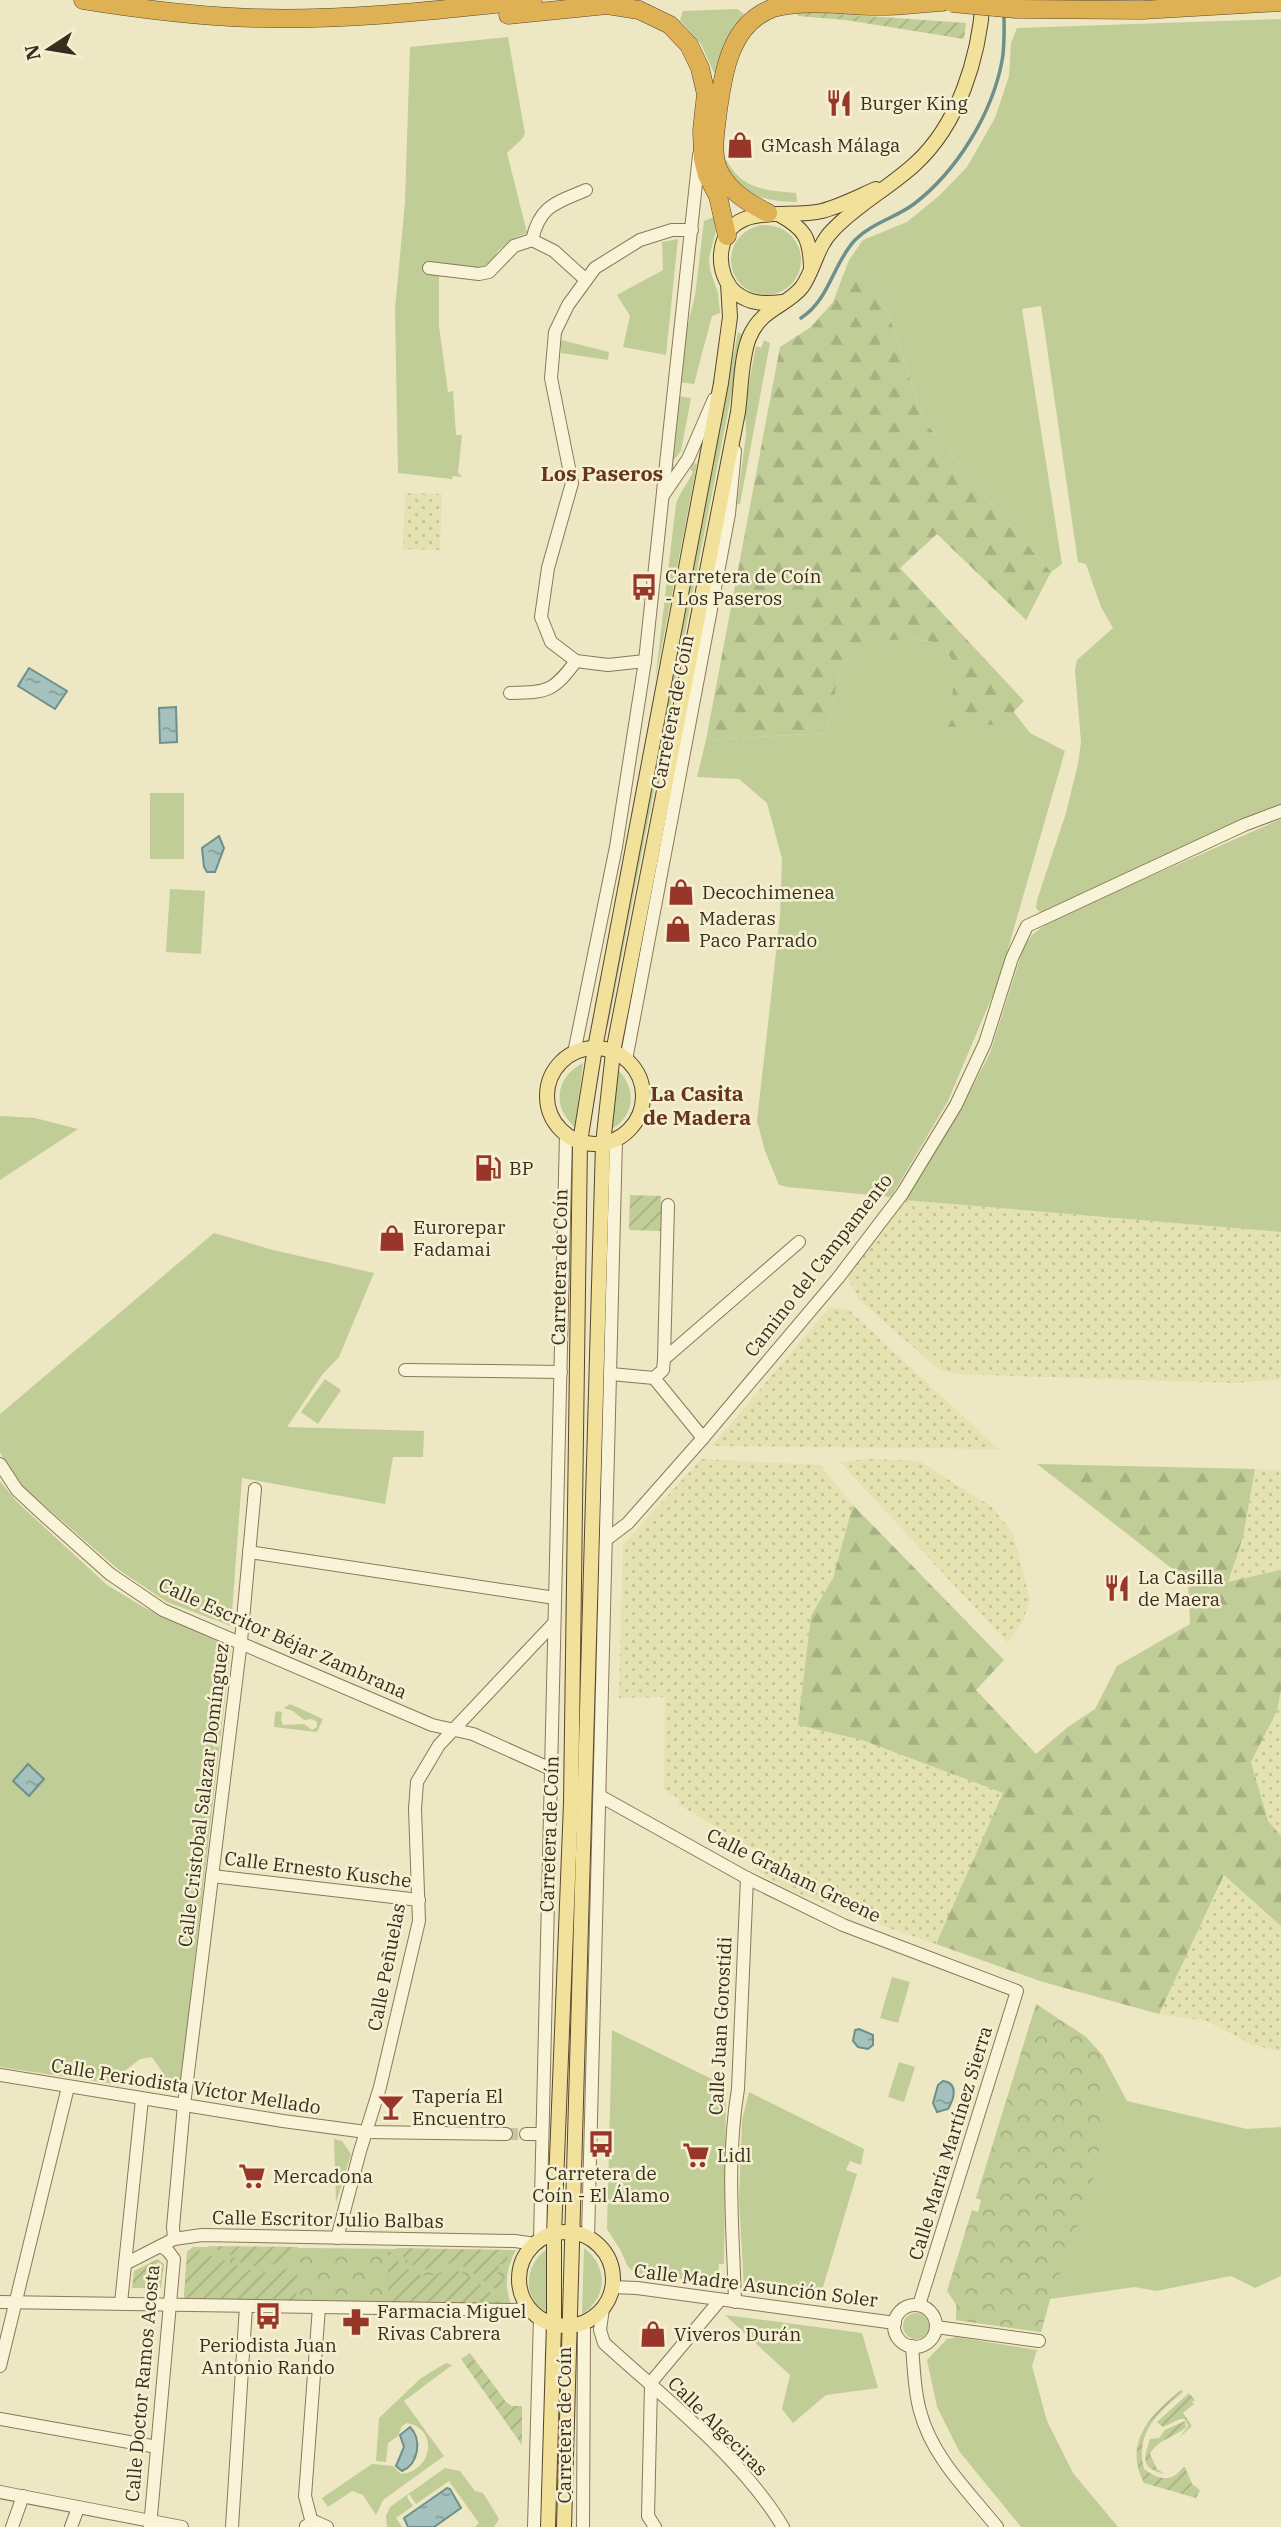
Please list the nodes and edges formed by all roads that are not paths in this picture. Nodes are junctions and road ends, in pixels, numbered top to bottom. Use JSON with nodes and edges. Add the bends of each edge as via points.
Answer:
{"nodes":[{"id":1,"x":83,"y":0,"type":"edge"},
{"id":2,"x":533,"y":0,"type":"edge"},
{"id":3,"x":983,"y":0,"type":"edge"},
{"id":4,"x":941,"y":1,"type":"edge"},
{"id":5,"x":1281,"y":2,"type":"edge"},
{"id":6,"x":453,"y":8,"type":"junction"},
{"id":7,"x":702,"y":130,"type":"junction"},
{"id":8,"x":893,"y":181,"type":"junction"},
{"id":9,"x":586,"y":190,"type":"dead end"},
{"id":10,"x":774,"y":214,"type":"junction"},
{"id":11,"x":692,"y":230,"type":"junction"},
{"id":12,"x":727,"y":236,"type":"junction"},
{"id":13,"x":532,"y":240,"type":"junction"},
{"id":14,"x":429,"y":268,"type":"dead end"},
{"id":15,"x":811,"y":268,"type":"junction"},
{"id":16,"x":586,"y":280,"type":"junction"},
{"id":17,"x":728,"y":283,"type":"junction"},
{"id":18,"x":782,"y":302,"type":"junction"},
{"id":19,"x":722,"y":383,"type":"junction"},
{"id":20,"x":738,"y":412,"type":"junction"},
{"id":21,"x":663,"y":496,"type":"junction"},
{"id":22,"x":576,"y":661,"type":"junction"},
{"id":23,"x":645,"y":661,"type":"junction"},
{"id":24,"x":510,"y":693,"type":"dead end"},
{"id":25,"x":1281,"y":811,"type":"edge"},
{"id":26,"x":595,"y":1048,"type":"junction"},
{"id":27,"x":613,"y":1052,"type":"junction"},
{"id":28,"x":574,"y":1053,"type":"junction"},
{"id":29,"x":626,"y":1060,"type":"junction"},
{"id":30,"x":566,"y":1135,"type":"junction"},
{"id":31,"x":580,"y":1142,"type":"junction"},
{"id":32,"x":610,"y":1142,"type":"junction"},
{"id":33,"x":668,"y":1205,"type":"dead end"},
{"id":34,"x":799,"y":1242,"type":"dead end"},
{"id":35,"x":664,"y":1359,"type":"junction"},
{"id":36,"x":405,"y":1370,"type":"dead end"},
{"id":37,"x":561,"y":1372,"type":"junction"},
{"id":38,"x":611,"y":1374,"type":"junction"},
{"id":39,"x":654,"y":1378,"type":"junction"},
{"id":40,"x":703,"y":1438,"type":"junction"},
{"id":41,"x":0,"y":1464,"type":"edge"},
{"id":42,"x":255,"y":1489,"type":"dead end"},
{"id":43,"x":607,"y":1539,"type":"junction"},
{"id":44,"x":249,"y":1552,"type":"junction"},
{"id":45,"x":555,"y":1598,"type":"junction"},
{"id":46,"x":554,"y":1623,"type":"junction"},
{"id":47,"x":241,"y":1642,"type":"junction"},
{"id":48,"x":454,"y":1730,"type":"junction"},
{"id":49,"x":551,"y":1769,"type":"junction"},
{"id":50,"x":600,"y":1796,"type":"junction"},
{"id":51,"x":212,"y":1876,"type":"junction"},
{"id":52,"x":747,"y":1878,"type":"junction"},
{"id":53,"x":419,"y":1900,"type":"junction"},
{"id":54,"x":1017,"y":1991,"type":"joint"},
{"id":55,"x":0,"y":2075,"type":"edge"},
{"id":56,"x":68,"y":2087,"type":"junction"},
{"id":57,"x":142,"y":2099,"type":"junction"},
{"id":58,"x":184,"y":2105,"type":"junction"},
{"id":59,"x":366,"y":2132,"type":"junction"},
{"id":60,"x":506,"y":2134,"type":"tunnel mouth"},
{"id":61,"x":526,"y":2134,"type":"tunnel mouth"},
{"id":62,"x":542,"y":2134,"type":"junction"},
{"id":63,"x":572,"y":2232,"type":"junction"},
{"id":64,"x":554,"y":2234,"type":"junction"},
{"id":65,"x":337,"y":2238,"type":"junction"},
{"id":66,"x":588,"y":2238,"type":"junction"},
{"id":67,"x":174,"y":2239,"type":"junction"},
{"id":68,"x":537,"y":2242,"type":"junction"},
{"id":69,"x":160,"y":2246,"type":"junction"},
{"id":70,"x":125,"y":2264,"type":"junction"},
{"id":71,"x":612,"y":2287,"type":"junction"},
{"id":72,"x":720,"y":2300,"type":"junction"},
{"id":73,"x":0,"y":2302,"type":"edge"},
{"id":74,"x":15,"y":2302,"type":"junction"},
{"id":75,"x":735,"y":2302,"type":"junction"},
{"id":76,"x":121,"y":2303,"type":"junction"},
{"id":77,"x":169,"y":2305,"type":"junction"},
{"id":78,"x":919,"y":2305,"type":"junction"},
{"id":79,"x":246,"y":2306,"type":"junction"},
{"id":80,"x":319,"y":2308,"type":"junction"},
{"id":81,"x":603,"y":2308,"type":"junction"},
{"id":82,"x":541,"y":2317,"type":"junction"},
{"id":83,"x":895,"y":2323,"type":"junction"},
{"id":84,"x":577,"y":2324,"type":"junction"},
{"id":85,"x":936,"y":2327,"type":"junction"},
{"id":86,"x":1039,"y":2341,"type":"dead end"},
{"id":87,"x":912,"y":2346,"type":"junction"},
{"id":88,"x":0,"y":2366,"type":"edge"},
{"id":89,"x":651,"y":2386,"type":"junction"},
{"id":90,"x":0,"y":2419,"type":"edge"},
{"id":91,"x":158,"y":2447,"type":"junction"},
{"id":92,"x":0,"y":2492,"type":"edge"},
{"id":93,"x":23,"y":2496,"type":"junction"},
{"id":94,"x":78,"y":2508,"type":"junction"},
{"id":95,"x":150,"y":2524,"type":"edge"},
{"id":96,"x":308,"y":2525,"type":"edge"},
{"id":97,"x":12,"y":2527,"type":"edge"},
{"id":98,"x":71,"y":2527,"type":"edge"},
{"id":99,"x":182,"y":2527,"type":"edge"},
{"id":100,"x":232,"y":2527,"type":"edge"},
{"id":101,"x":327,"y":2527,"type":"edge"},
{"id":102,"x":534,"y":2527,"type":"edge"},
{"id":103,"x":548,"y":2527,"type":"edge"},
{"id":104,"x":564,"y":2527,"type":"edge"},
{"id":105,"x":583,"y":2527,"type":"edge"},
{"id":106,"x":655,"y":2527,"type":"edge"},
{"id":107,"x":783,"y":2527,"type":"edge"},
{"id":108,"x":997,"y":2527,"type":"edge"}],
"edges":[{"from":1,"to":6,"type":"highway","via":[[253,18]]},
{"from":2,"to":6,"type":"highway"},
{"from":3,"to":8,"type":"main road","via":[[981,33],[948,123],[916,163]]},
{"from":4,"to":5,"type":"highway","bridge":true,"via":[[1016,9],[1142,10]]},
{"from":4,"to":10,"type":"highway","via":[[877,7],[787,4],[756,17],[742,31],[725,67],[715,157],[727,184],[742,198]]},
{"from":6,"to":7,"type":"highway","via":[[492,16],[607,5],[639,10],[670,26],[689,45],[701,68],[705,94]]},
{"from":7,"to":11,"type":"street","name":"Carretera de Coín"},
{"from":7,"to":12,"type":"highway","via":[[703,159]]},
{"from":8,"to":10,"type":"main road","via":[[833,208]]},
{"from":8,"to":15,"type":"main road","via":[[829,233]]},
{"from":9,"to":13,"type":"street","via":[[547,206]]},
{"from":10,"to":12,"type":"main road","via":[[754,214]]},
{"from":10,"to":15,"type":"main road","via":[[797,225],[807,239]]},
{"from":11,"to":16,"type":"street","via":[[672,230],[640,240],[595,268]]},
{"from":11,"to":21,"type":"street","name":"Carretera de Coín"},
{"from":12,"to":17,"type":"main road","via":[[721,265]]},
{"from":13,"to":14,"type":"street","via":[[514,246],[489,272]]},
{"from":13,"to":16,"type":"street","via":[[554,251]]},
{"from":15,"to":18,"type":"main road","via":[[800,288]]},
{"from":16,"to":22,"type":"street","via":[[555,332],[551,378],[572,483],[548,568],[541,617],[551,642]]},
{"from":17,"to":18,"type":"main road","via":[[748,300]]},
{"from":17,"to":19,"type":"main road","name":"Carretera de Coín","via":[[730,317]]},
{"from":18,"to":20,"type":"main road","via":[[764,315],[748,340]]},
{"from":19,"to":21,"type":"street","name":"Carretera de Coín","via":[[688,459]]},
{"from":19,"to":26,"type":"main road","name":"Carretera de Coín"},
{"from":20,"to":27,"type":"main road"},
{"from":20,"to":29,"type":"street","name":"Carretera de Coín","via":[[729,514]]},
{"from":21,"to":23,"type":"street","name":"Carretera de Coín"},
{"from":22,"to":23,"type":"street","via":[[608,665]]},
{"from":22,"to":24,"type":"street","via":[[561,681],[543,692]]},
{"from":23,"to":28,"type":"street","name":"Carretera de Coín","via":[[615,847]]},
{"from":25,"to":40,"type":"street","name":"Camino del Campamento","via":[[1027,926],[985,1043],[956,1105],[902,1194]]},
{"from":26,"to":27,"type":"main road"},
{"from":26,"to":28,"type":"main road"},
{"from":26,"to":31,"type":"main road","name":"Carretera de Coín"},
{"from":27,"to":29,"type":"main road"},
{"from":27,"to":32,"type":"main road"},
{"from":28,"to":30,"type":"main road","via":[[560,1064],[547,1096],[551,1114]]},
{"from":29,"to":32,"type":"main road","via":[[636,1072],[643,1102],[629,1130]]},
{"from":30,"to":31,"type":"main road"},
{"from":30,"to":37,"type":"street","name":"Carretera de Coín"},
{"from":31,"to":32,"type":"main road"},
{"from":31,"to":64,"type":"main road","name":"Carretera de Coín","via":[[571,1803]]},
{"from":32,"to":38,"type":"street"},
{"from":32,"to":63,"type":"main road"},
{"from":33,"to":35,"type":"street"},
{"from":34,"to":35,"type":"street"},
{"from":35,"to":39,"type":"street","via":[[663,1370]]},
{"from":36,"to":37,"type":"street"},
{"from":37,"to":45,"type":"street","name":"Carretera de Coín"},
{"from":38,"to":39,"type":"street"},
{"from":38,"to":43,"type":"street"},
{"from":39,"to":40,"type":"street"},
{"from":40,"to":43,"type":"street","name":"Camino del Campamento","via":[[628,1523]]},
{"from":41,"to":47,"type":"street","name":"Calle Escritor Béjar Zambrana","via":[[17,1490],[110,1574],[163,1610]]},
{"from":42,"to":44,"type":"street","name":"Calle Cristobal Salazar Domínguez"},
{"from":43,"to":50,"type":"street"},
{"from":44,"to":45,"type":"street"},
{"from":44,"to":47,"type":"street","name":"Calle Cristobal Salazar Domínguez"},
{"from":45,"to":46,"type":"street","name":"Carretera de Coín"},
{"from":46,"to":48,"type":"street","name":"Calle Peñuelas"},
{"from":46,"to":49,"type":"street","name":"Carretera de Coín"},
{"from":47,"to":48,"type":"street","name":"Calle Escritor Béjar Zambrana","via":[[432,1725]]},
{"from":47,"to":51,"type":"street","name":"Calle Cristobal Salazar Domínguez"},
{"from":48,"to":49,"type":"street","name":"Calle Escritor Béjar Zambrana"},
{"from":48,"to":53,"type":"street","name":"Calle Peñuelas","via":[[430,1756],[418,1782]]},
{"from":49,"to":62,"type":"street","name":"Carretera de Coín"},
{"from":50,"to":52,"type":"street","name":"Calle Graham Greene"},
{"from":50,"to":66,"type":"street"},
{"from":51,"to":53,"type":"street","name":"Calle Ernesto Kusche"},
{"from":51,"to":58,"type":"street","name":"Calle Cristobal Salazar Domínguez"},
{"from":52,"to":54,"type":"street","name":"Calle Graham Greene","via":[[843,1925]]},
{"from":52,"to":75,"type":"street","name":"Calle Juan Gorostidi","via":[[730,2203]]},
{"from":53,"to":59,"type":"street","name":"Calle Peñuelas","via":[[419,1921]]},
{"from":54,"to":78,"type":"street","name":"Calle María Martínez Sierra"},
{"from":55,"to":56,"type":"street","name":"Calle Periodista Víctor Mellado"},
{"from":56,"to":57,"type":"street","name":"Calle Periodista Víctor Mellado"},
{"from":56,"to":74,"type":"street"},
{"from":57,"to":58,"type":"street","name":"Calle Periodista Víctor Mellado"},
{"from":57,"to":70,"type":"street"},
{"from":58,"to":59,"type":"street","name":"Calle Periodista Víctor Mellado"},
{"from":58,"to":67,"type":"street","name":"Calle Doctor Ramos Acosta"},
{"from":59,"to":60,"type":"street","name":"Calle Periodista Víctor Mellado"},
{"from":59,"to":65,"type":"street","name":"Calle Peñuelas"},
{"from":61,"to":62,"type":"street"},
{"from":62,"to":68,"type":"street","name":"Carretera de Coín"},
{"from":63,"to":64,"type":"main road"},
{"from":63,"to":66,"type":"main road"},
{"from":63,"to":84,"type":"main road"},
{"from":64,"to":68,"type":"main road"},
{"from":64,"to":82,"type":"main road","name":"Carretera de Coín"},
{"from":65,"to":67,"type":"street","name":"Calle Escritor Julio Balbas","via":[[201,2235]]},
{"from":65,"to":68,"type":"street","name":"Calle Escritor Julio Balbas"},
{"from":66,"to":71,"type":"main road","via":[[608,2258]]},
{"from":67,"to":69,"type":"street","name":"Calle Escritor Julio Balbas"},
{"from":68,"to":82,"type":"main road","via":[[520,2270],[522,2294]]},
{"from":69,"to":70,"type":"street","name":"Calle Escritor Julio Balbas"},
{"from":69,"to":77,"type":"street","name":"Calle Doctor Ramos Acosta","via":[[174,2259]]},
{"from":70,"to":76,"type":"street"},
{"from":71,"to":72,"type":"street","name":"Calle Madre Asunción Soler"},
{"from":71,"to":81,"type":"main road"},
{"from":72,"to":75,"type":"street","name":"Calle Madre Asunción Soler"},
{"from":72,"to":89,"type":"street"},
{"from":73,"to":74,"type":"street"},
{"from":74,"to":76,"type":"street"},
{"from":74,"to":88,"type":"street"},
{"from":75,"to":83,"type":"street","name":"Calle Madre Asunción Soler"},
{"from":76,"to":77,"type":"street"},
{"from":77,"to":79,"type":"street"},
{"from":77,"to":91,"type":"street","name":"Calle Doctor Ramos Acosta"},
{"from":78,"to":83,"type":"street","via":[[906,2307]]},
{"from":78,"to":85,"type":"street","via":[[929,2311]]},
{"from":79,"to":80,"type":"street"},
{"from":79,"to":100,"type":"street"},
{"from":80,"to":82,"type":"street","via":[[512,2311]]},
{"from":80,"to":96,"type":"street","via":[[305,2496]]},
{"from":81,"to":84,"type":"main road"},
{"from":81,"to":89,"type":"street","name":"Calle Algeciras","via":[[600,2330],[604,2343]]},
{"from":82,"to":84,"type":"main road"},
{"from":82,"to":102,"type":"street","name":"Carretera de Coín"},
{"from":82,"to":103,"type":"main road","name":"Carretera de Coín"},
{"from":83,"to":87,"type":"street","via":[[897,2335]]},
{"from":84,"to":104,"type":"main road"},
{"from":84,"to":105,"type":"street","name":"Carretera de Coín"},
{"from":85,"to":86,"type":"street"},
{"from":85,"to":87,"type":"street","via":[[930,2340]]},
{"from":87,"to":108,"type":"street","via":[[919,2410],[928,2434],[941,2458]]},
{"from":89,"to":106,"type":"street","name":"Calle Algeciras","via":[[648,2516]]},
{"from":89,"to":107,"type":"street","name":"Calle Algeciras","via":[[721,2451]]},
{"from":90,"to":91,"type":"street"},
{"from":91,"to":95,"type":"street","name":"Calle Doctor Ramos Acosta"},
{"from":92,"to":93,"type":"street"},
{"from":93,"to":94,"type":"street"},
{"from":93,"to":97,"type":"street"},
{"from":94,"to":95,"type":"street"},
{"from":94,"to":98,"type":"street"},
{"from":95,"to":99,"type":"street"},
{"from":96,"to":101,"type":"street","via":[[321,2522]]}]}
